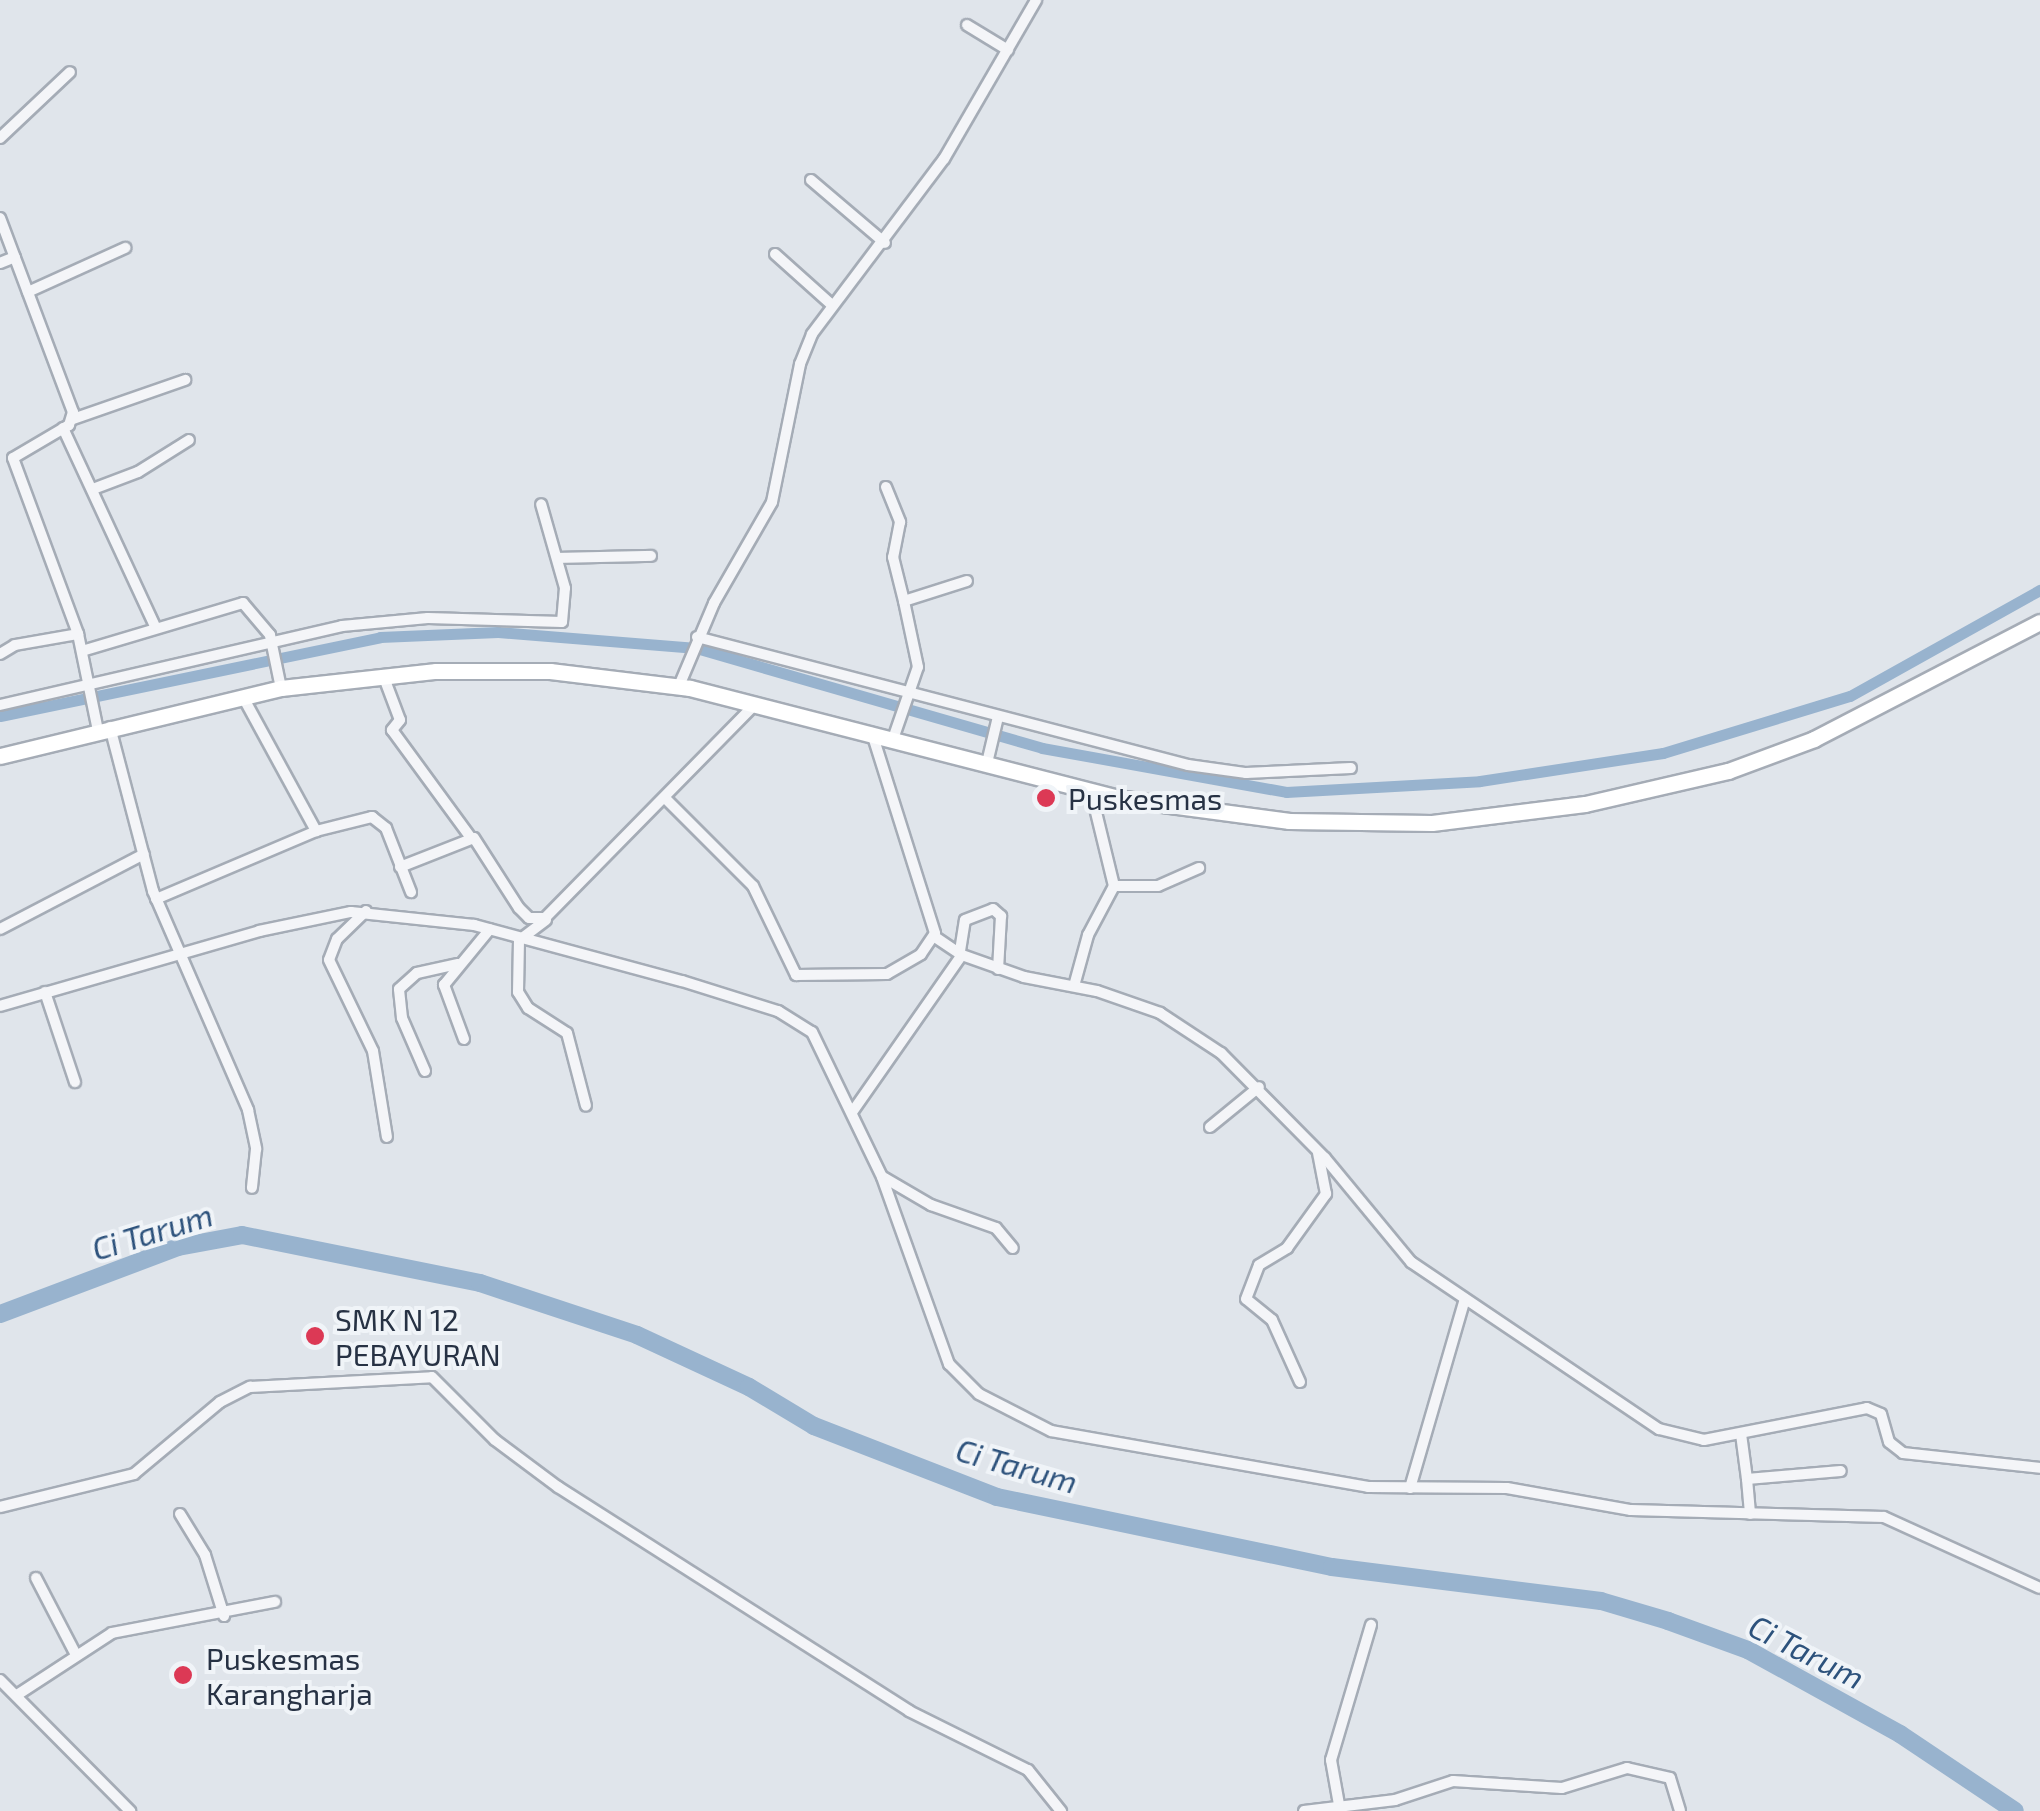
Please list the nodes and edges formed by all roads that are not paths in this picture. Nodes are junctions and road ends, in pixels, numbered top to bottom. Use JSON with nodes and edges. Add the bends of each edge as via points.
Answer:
{"nodes":[{"id":1,"x":1036,"y":0,"type":"edge"},
{"id":2,"x":967,"y":25,"type":"dead end"},
{"id":3,"x":1008,"y":50,"type":"junction"},
{"id":4,"x":70,"y":72,"type":"dead end"},
{"id":5,"x":0,"y":138,"type":"edge"},
{"id":6,"x":811,"y":180,"type":"dead end"},
{"id":7,"x":0,"y":218,"type":"edge"},
{"id":8,"x":885,"y":243,"type":"junction"},
{"id":9,"x":125,"y":248,"type":"dead end"},
{"id":10,"x":775,"y":254,"type":"dead end"},
{"id":11,"x":15,"y":257,"type":"junction"},
{"id":12,"x":0,"y":263,"type":"edge"},
{"id":13,"x":28,"y":292,"type":"junction"},
{"id":14,"x":832,"y":305,"type":"junction"},
{"id":15,"x":184,"y":380,"type":"dead end"},
{"id":16,"x":73,"y":419,"type":"junction"},
{"id":17,"x":63,"y":428,"type":"junction"},
{"id":18,"x":189,"y":440,"type":"dead end"},
{"id":19,"x":13,"y":458,"type":"junction"},
{"id":20,"x":0,"y":463,"type":"edge"},
{"id":21,"x":886,"y":487,"type":"dead end"},
{"id":22,"x":93,"y":489,"type":"junction"},
{"id":23,"x":541,"y":504,"type":"dead end"},
{"id":24,"x":651,"y":556,"type":"dead end"},
{"id":25,"x":560,"y":558,"type":"junction"},
{"id":26,"x":967,"y":581,"type":"dead end"},
{"id":27,"x":904,"y":601,"type":"junction"},
{"id":28,"x":2040,"y":622,"type":"edge"},
{"id":29,"x":155,"y":626,"type":"junction"},
{"id":30,"x":78,"y":634,"type":"junction"},
{"id":31,"x":696,"y":640,"type":"junction"},
{"id":32,"x":273,"y":644,"type":"junction"},
{"id":33,"x":82,"y":651,"type":"junction"},
{"id":34,"x":0,"y":654,"type":"edge"},
{"id":35,"x":383,"y":675,"type":"junction"},
{"id":36,"x":682,"y":679,"type":"junction"},
{"id":37,"x":282,"y":688,"type":"junction"},
{"id":38,"x":89,"y":689,"type":"junction"},
{"id":39,"x":905,"y":694,"type":"junction"},
{"id":40,"x":243,"y":697,"type":"junction"},
{"id":41,"x":0,"y":705,"type":"edge"},
{"id":42,"x":754,"y":705,"type":"junction"},
{"id":43,"x":997,"y":721,"type":"junction"},
{"id":44,"x":101,"y":726,"type":"junction"},
{"id":45,"x":872,"y":733,"type":"junction"},
{"id":46,"x":895,"y":734,"type":"junction"},
{"id":47,"x":0,"y":756,"type":"edge"},
{"id":48,"x":988,"y":759,"type":"junction"},
{"id":49,"x":1351,"y":768,"type":"dead end"},
{"id":50,"x":1091,"y":792,"type":"junction"},
{"id":51,"x":666,"y":798,"type":"junction"},
{"id":52,"x":316,"y":832,"type":"junction"},
{"id":53,"x":471,"y":838,"type":"junction"},
{"id":54,"x":144,"y":854,"type":"junction"},
{"id":55,"x":400,"y":867,"type":"junction"},
{"id":56,"x":1199,"y":868,"type":"dead end"},
{"id":57,"x":1114,"y":886,"type":"junction"},
{"id":58,"x":411,"y":892,"type":"dead end"},
{"id":59,"x":156,"y":899,"type":"junction"},
{"id":60,"x":366,"y":912,"type":"junction"},
{"id":61,"x":549,"y":916,"type":"junction"},
{"id":62,"x":0,"y":929,"type":"edge"},
{"id":63,"x":490,"y":929,"type":"junction"},
{"id":64,"x":522,"y":937,"type":"junction"},
{"id":65,"x":934,"y":937,"type":"junction"},
{"id":66,"x":179,"y":953,"type":"junction"},
{"id":67,"x":961,"y":953,"type":"junction"},
{"id":68,"x":458,"y":964,"type":"junction"},
{"id":69,"x":998,"y":970,"type":"junction"},
{"id":70,"x":1074,"y":986,"type":"junction"},
{"id":71,"x":45,"y":992,"type":"junction"},
{"id":72,"x":1,"y":1002,"type":"edge"},
{"id":73,"x":464,"y":1039,"type":"dead end"},
{"id":74,"x":426,"y":1071,"type":"dead end"},
{"id":75,"x":76,"y":1082,"type":"dead end"},
{"id":76,"x":1259,"y":1087,"type":"junction"},
{"id":77,"x":586,"y":1106,"type":"dead end"},
{"id":78,"x":853,"y":1111,"type":"junction"},
{"id":79,"x":1210,"y":1127,"type":"dead end"},
{"id":80,"x":386,"y":1137,"type":"dead end"},
{"id":81,"x":1317,"y":1150,"type":"junction"},
{"id":82,"x":882,"y":1176,"type":"junction"},
{"id":83,"x":252,"y":1188,"type":"dead end"},
{"id":84,"x":1350,"y":1189,"type":"junction"},
{"id":85,"x":1326,"y":1194,"type":"junction"},
{"id":86,"x":1014,"y":1248,"type":"dead end"},
{"id":87,"x":1466,"y":1299,"type":"junction"},
{"id":88,"x":1300,"y":1382,"type":"dead end"},
{"id":89,"x":1741,"y":1434,"type":"junction"},
{"id":90,"x":2040,"y":1468,"type":"edge"},
{"id":91,"x":1841,"y":1471,"type":"dead end"},
{"id":92,"x":1747,"y":1479,"type":"junction"},
{"id":93,"x":1410,"y":1488,"type":"junction"},
{"id":94,"x":0,"y":1508,"type":"edge"},
{"id":95,"x":180,"y":1514,"type":"dead end"},
{"id":96,"x":1750,"y":1514,"type":"junction"},
{"id":97,"x":36,"y":1578,"type":"dead end"},
{"id":98,"x":2040,"y":1588,"type":"edge"},
{"id":99,"x":275,"y":1602,"type":"dead end"},
{"id":100,"x":224,"y":1616,"type":"junction"},
{"id":101,"x":1371,"y":1625,"type":"dead end"},
{"id":102,"x":75,"y":1652,"type":"junction"},
{"id":103,"x":0,"y":1680,"type":"edge"},
{"id":104,"x":18,"y":1696,"type":"junction"},
{"id":105,"x":1342,"y":1809,"type":"edge"},
{"id":106,"x":130,"y":1811,"type":"edge"},
{"id":107,"x":1061,"y":1811,"type":"edge"},
{"id":108,"x":1304,"y":1811,"type":"edge"},
{"id":109,"x":1680,"y":1811,"type":"edge"}],
"edges":[{"from":1,"to":3,"type":"street"},
{"from":2,"to":3,"type":"street"},
{"from":3,"to":8,"type":"street"},
{"from":4,"to":5,"type":"street"},
{"from":6,"to":8,"type":"street"},
{"from":7,"to":11,"type":"street"},
{"from":8,"to":14,"type":"street"},
{"from":9,"to":13,"type":"street"},
{"from":10,"to":14,"type":"street"},
{"from":11,"to":12,"type":"street"},
{"from":11,"to":13,"type":"street"},
{"from":13,"to":16,"type":"street"},
{"from":14,"to":31,"type":"street","via":[[800,364],[772,502]]},
{"from":15,"to":16,"type":"street"},
{"from":16,"to":17,"type":"street"},
{"from":17,"to":19,"type":"street"},
{"from":17,"to":22,"type":"street"},
{"from":18,"to":22,"type":"street","via":[[138,472]]},
{"from":19,"to":20,"type":"street"},
{"from":19,"to":30,"type":"street"},
{"from":21,"to":27,"type":"street","via":[[900,522],[892,557]]},
{"from":22,"to":29,"type":"street"},
{"from":23,"to":25,"type":"street"},
{"from":24,"to":25,"type":"street"},
{"from":25,"to":32,"type":"street","via":[[562,622],[428,618]]},
{"from":26,"to":27,"type":"street"},
{"from":27,"to":39,"type":"street","via":[[918,667]]},
{"from":28,"to":50,"type":"main road","via":[[1814,739],[1683,784],[1585,804],[1480,820],[1333,824],[1228,816]]},
{"from":29,"to":32,"type":"street","via":[[243,604]]},
{"from":29,"to":33,"type":"street"},
{"from":30,"to":33,"type":"street"},
{"from":30,"to":34,"type":"street"},
{"from":31,"to":36,"type":"street"},
{"from":31,"to":39,"type":"street"},
{"from":32,"to":37,"type":"street"},
{"from":32,"to":38,"type":"street"},
{"from":33,"to":38,"type":"street"},
{"from":35,"to":36,"type":"main road","via":[[550,671]]},
{"from":35,"to":37,"type":"main road"},
{"from":35,"to":53,"type":"street","via":[[400,721],[392,730]]},
{"from":36,"to":42,"type":"main road"},
{"from":37,"to":40,"type":"main road"},
{"from":38,"to":41,"type":"street"},
{"from":38,"to":44,"type":"street"},
{"from":39,"to":43,"type":"street"},
{"from":39,"to":46,"type":"street"},
{"from":40,"to":44,"type":"main road"},
{"from":40,"to":52,"type":"street"},
{"from":42,"to":45,"type":"main road"},
{"from":42,"to":51,"type":"street"},
{"from":43,"to":48,"type":"street"},
{"from":43,"to":49,"type":"street","via":[[1220,770]]},
{"from":44,"to":47,"type":"main road"},
{"from":44,"to":54,"type":"street"},
{"from":45,"to":46,"type":"main road"},
{"from":45,"to":65,"type":"street"},
{"from":46,"to":48,"type":"main road"},
{"from":48,"to":50,"type":"main road"},
{"from":50,"to":57,"type":"street"},
{"from":51,"to":61,"type":"street"},
{"from":51,"to":65,"type":"street","via":[[754,886],[798,977],[887,974]]},
{"from":52,"to":55,"type":"street","via":[[377,817]]},
{"from":52,"to":59,"type":"street"},
{"from":53,"to":55,"type":"street"},
{"from":53,"to":61,"type":"street","via":[[529,918]]},
{"from":54,"to":59,"type":"street"},
{"from":54,"to":62,"type":"street"},
{"from":55,"to":58,"type":"street"},
{"from":56,"to":57,"type":"street","via":[[1158,886]]},
{"from":57,"to":70,"type":"street","via":[[1088,935]]},
{"from":59,"to":66,"type":"street"},
{"from":60,"to":63,"type":"street"},
{"from":60,"to":66,"type":"street","via":[[320,916]]},
{"from":60,"to":80,"type":"street","via":[[336,939],[329,960],[372,1052]]},
{"from":61,"to":64,"type":"street"},
{"from":63,"to":64,"type":"street"},
{"from":63,"to":68,"type":"street"},
{"from":64,"to":77,"type":"street","via":[[518,992],[528,1008],[568,1033]]},
{"from":64,"to":78,"type":"street","via":[[790,1016],[822,1046]]},
{"from":65,"to":67,"type":"street"},
{"from":66,"to":71,"type":"street"},
{"from":66,"to":83,"type":"street","via":[[248,1110],[256,1150]]},
{"from":67,"to":69,"type":"street"},
{"from":67,"to":69,"type":"street","via":[[964,920],[993,909],[1001,916]]},
{"from":67,"to":78,"type":"street"},
{"from":68,"to":73,"type":"street","via":[[443,992]]},
{"from":68,"to":74,"type":"street","via":[[417,973],[400,988],[402,1018]]},
{"from":69,"to":70,"type":"street"},
{"from":70,"to":76,"type":"street","via":[[1174,1020]]},
{"from":71,"to":72,"type":"street"},
{"from":71,"to":75,"type":"street"},
{"from":76,"to":79,"type":"street"},
{"from":76,"to":81,"type":"street"},
{"from":78,"to":82,"type":"street"},
{"from":81,"to":84,"type":"street"},
{"from":81,"to":85,"type":"street"},
{"from":82,"to":86,"type":"street","via":[[931,1204],[996,1228]]},
{"from":82,"to":93,"type":"street","via":[[949,1364],[978,1394],[1075,1440],[1356,1486]]},
{"from":84,"to":85,"type":"street"},
{"from":84,"to":87,"type":"street","via":[[1396,1248]]},
{"from":85,"to":88,"type":"street","via":[[1287,1248],[1259,1265],[1246,1299],[1272,1320]]},
{"from":87,"to":89,"type":"street","via":[[1659,1430],[1704,1440]]},
{"from":87,"to":93,"type":"street"},
{"from":89,"to":90,"type":"street","via":[[1868,1408],[1878,1410],[1889,1442],[1903,1453]]},
{"from":89,"to":92,"type":"street"},
{"from":91,"to":92,"type":"street"},
{"from":92,"to":96,"type":"street"},
{"from":93,"to":96,"type":"street","via":[[1508,1488],[1580,1506]]},
{"from":94,"to":107,"type":"street","via":[[134,1474],[220,1402],[250,1386],[432,1377],[495,1440],[558,1487],[909,1711],[1028,1770]]},
{"from":95,"to":100,"type":"street","via":[[215,1578]]},
{"from":96,"to":98,"type":"street","via":[[1905,1522]]},
{"from":97,"to":102,"type":"street"},
{"from":99,"to":100,"type":"street"},
{"from":100,"to":102,"type":"street","via":[[112,1632]]},
{"from":101,"to":105,"type":"street","via":[[1331,1760]]},
{"from":102,"to":104,"type":"street"},
{"from":103,"to":104,"type":"street"},
{"from":104,"to":106,"type":"street"},
{"from":105,"to":108,"type":"street"},
{"from":105,"to":109,"type":"street","via":[[1465,1780],[1562,1788],[1627,1768],[1670,1778]]}]}
